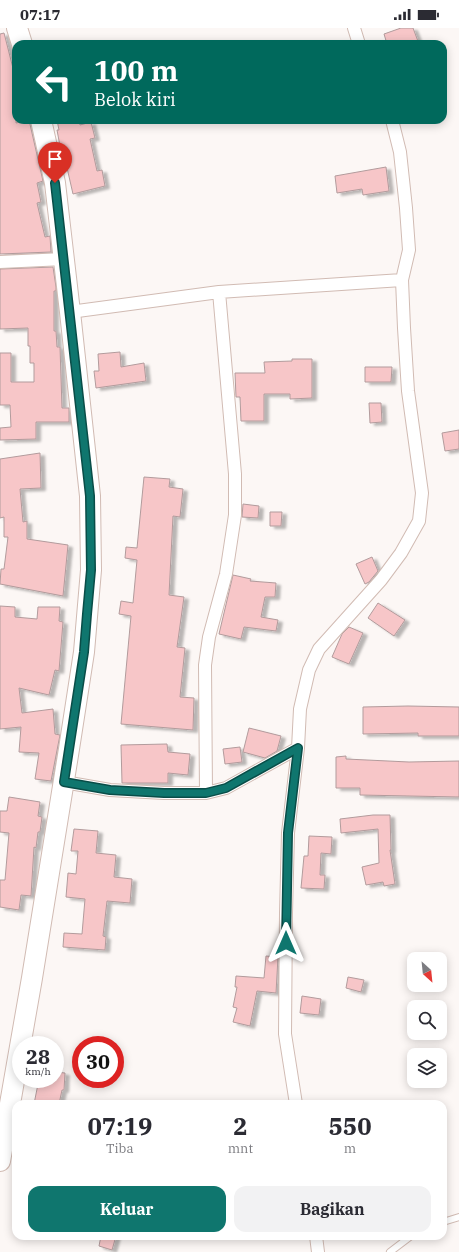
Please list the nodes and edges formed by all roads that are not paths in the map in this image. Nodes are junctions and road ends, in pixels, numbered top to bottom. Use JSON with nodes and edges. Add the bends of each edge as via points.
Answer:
{"nodes":[{"id":1,"x":17,"y":28,"type":"edge"},
{"id":2,"x":354,"y":28,"type":"edge"},
{"id":3,"x":21,"y":40,"type":"edge"},
{"id":4,"x":358,"y":40,"type":"edge"},
{"id":5,"x":42,"y":124,"type":"edge"},
{"id":6,"x":393,"y":124,"type":"edge"},
{"id":7,"x":64,"y":259,"type":"junction"},
{"id":8,"x":0,"y":262,"type":"edge"},
{"id":9,"x":402,"y":280,"type":"junction"},
{"id":10,"x":219,"y":292,"type":"junction"},
{"id":11,"x":70,"y":312,"type":"junction"},
{"id":12,"x":298,"y":748,"type":"junction"},
{"id":13,"x":64,"y":782,"type":"junction"},
{"id":14,"x":206,"y":793,"type":"junction"},
{"id":15,"x":295,"y":1100,"type":"edge"},
{"id":16,"x":0,"y":1161,"type":"edge"},
{"id":17,"x":459,"y":1217,"type":"edge"},
{"id":18,"x":447,"y":1221,"type":"edge"},
{"id":19,"x":316,"y":1240,"type":"edge"},
{"id":20,"x":406,"y":1240,"type":"edge"},
{"id":21,"x":318,"y":1252,"type":"edge"},
{"id":22,"x":390,"y":1252,"type":"edge"}],
"edges":[{"from":1,"to":3,"type":"highway"},
{"from":2,"to":4,"type":"street"},
{"from":5,"to":7,"type":"highway","via":[[55,183]]},
{"from":6,"to":9,"type":"street","via":[[400,152],[409,250]]},
{"from":7,"to":8,"type":"street"},
{"from":7,"to":11,"type":"highway"},
{"from":9,"to":10,"type":"street"},
{"from":9,"to":12,"type":"street","via":[[408,391],[422,493],[419,521],[401,553],[381,580],[319,649],[309,670],[300,709]]},
{"from":10,"to":11,"type":"street"},
{"from":10,"to":14,"type":"street","via":[[235,474],[235,515],[226,574],[209,638],[205,665]]},
{"from":11,"to":13,"type":"highway","via":[[90,496],[91,570],[84,652]]},
{"from":12,"to":14,"type":"street","via":[[226,788]]},
{"from":12,"to":15,"type":"street","via":[[288,833],[286,913],[286,1034]]},
{"from":13,"to":14,"type":"street","via":[[110,790]]},
{"from":13,"to":16,"type":"highway"},
{"from":17,"to":18,"type":"lane"},
{"from":19,"to":21,"type":"street"},
{"from":20,"to":22,"type":"lane"}]}
